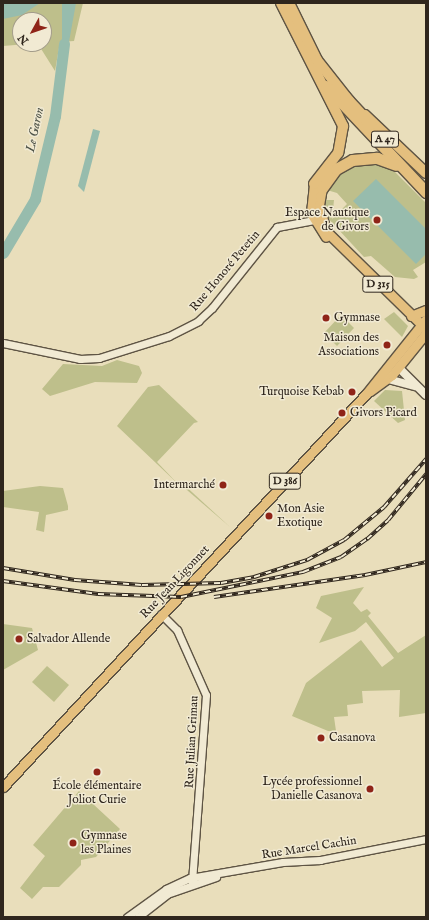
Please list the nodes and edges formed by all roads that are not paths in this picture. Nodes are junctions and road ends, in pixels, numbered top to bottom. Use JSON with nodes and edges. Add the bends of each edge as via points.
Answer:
{"nodes":[{"id":1,"x":282,"y":3,"type":"edge"},
{"id":2,"x":289,"y":3,"type":"edge"},
{"id":3,"x":326,"y":86,"type":"junction"},
{"id":4,"x":345,"y":97,"type":"junction"},
{"id":5,"x":403,"y":168,"type":"junction"},
{"id":6,"x":426,"y":173,"type":"edge"},
{"id":7,"x":426,"y":181,"type":"edge"},
{"id":8,"x":318,"y":186,"type":"junction"},
{"id":9,"x":426,"y":192,"type":"edge"},
{"id":10,"x":316,"y":216,"type":"junction"},
{"id":11,"x":426,"y":310,"type":"edge"},
{"id":12,"x":411,"y":316,"type":"junction"},
{"id":13,"x":424,"y":324,"type":"edge"},
{"id":14,"x":426,"y":333,"type":"edge"},
{"id":15,"x":3,"y":343,"type":"edge"},
{"id":16,"x":386,"y":367,"type":"junction"},
{"id":17,"x":399,"y":368,"type":"junction"},
{"id":18,"x":388,"y":379,"type":"junction"},
{"id":19,"x":416,"y":387,"type":"junction"},
{"id":20,"x":366,"y":394,"type":"junction"},
{"id":21,"x":426,"y":394,"type":"edge"},
{"id":22,"x":161,"y":614,"type":"junction"},
{"id":23,"x":3,"y":787,"type":"edge"},
{"id":24,"x":426,"y":839,"type":"edge"},
{"id":25,"x":191,"y":880,"type":"junction"},
{"id":26,"x":127,"y":917,"type":"edge"},
{"id":27,"x":138,"y":917,"type":"edge"}],
"edges":[{"from":1,"to":3,"type":"highway","number":"A 47","via":[[305,56]]},
{"from":2,"to":4,"type":"highway","number":"A 47","via":[[311,50]]},
{"from":3,"to":5,"type":"highway","number":"A 47"},
{"from":3,"to":8,"type":"highway","via":[[343,126],[342,142]]},
{"from":4,"to":6,"type":"highway"},
{"from":4,"to":7,"type":"highway","number":"A 47"},
{"from":5,"to":8,"type":"highway","via":[[377,158],[352,160],[336,169]]},
{"from":5,"to":9,"type":"highway","number":"A 47"},
{"from":8,"to":10,"type":"main road"},
{"from":10,"to":12,"type":"main road","number":"D 315","via":[[345,251]]},
{"from":10,"to":15,"type":"street","name":"Rue Honoré Petetin","via":[[298,224],[277,227],[212,308],[183,331],[99,358],[58,357]]},
{"from":11,"to":12,"type":"main road"},
{"from":12,"to":13,"type":"main road","number":"D 315"},
{"from":13,"to":16,"type":"main road","name":"Rue Jean Ligonnet","number":"D 386"},
{"from":14,"to":17,"type":"main road","name":"Rue Jean Ligonnet","number":"D 386"},
{"from":16,"to":17,"type":"main road"},
{"from":16,"to":18,"type":"main road"},
{"from":16,"to":20,"type":"main road","name":"Rue Jean Ligonnet","number":"D 386"},
{"from":17,"to":18,"type":"main road","name":"Rue Jean Ligonnet","number":"D 386"},
{"from":17,"to":19,"type":"main road"},
{"from":18,"to":19,"type":"main road"},
{"from":18,"to":20,"type":"main road","name":"Rue Jean Ligonnet","number":"D 386"},
{"from":19,"to":21,"type":"main road"},
{"from":20,"to":22,"type":"main road","name":"Rue Jean Ligonnet","number":"D 386"},
{"from":22,"to":23,"type":"main road","name":"Rue Jean Ligonnet","number":"D 386"},
{"from":22,"to":25,"type":"street","name":"Rue Julian Grimau","via":[[177,630],[206,695],[199,828]]},
{"from":24,"to":25,"type":"street","name":"Rue Marcel Cachin"},
{"from":25,"to":26,"type":"street","via":[[166,889]]},
{"from":25,"to":27,"type":"street","via":[[166,894]]}]}
